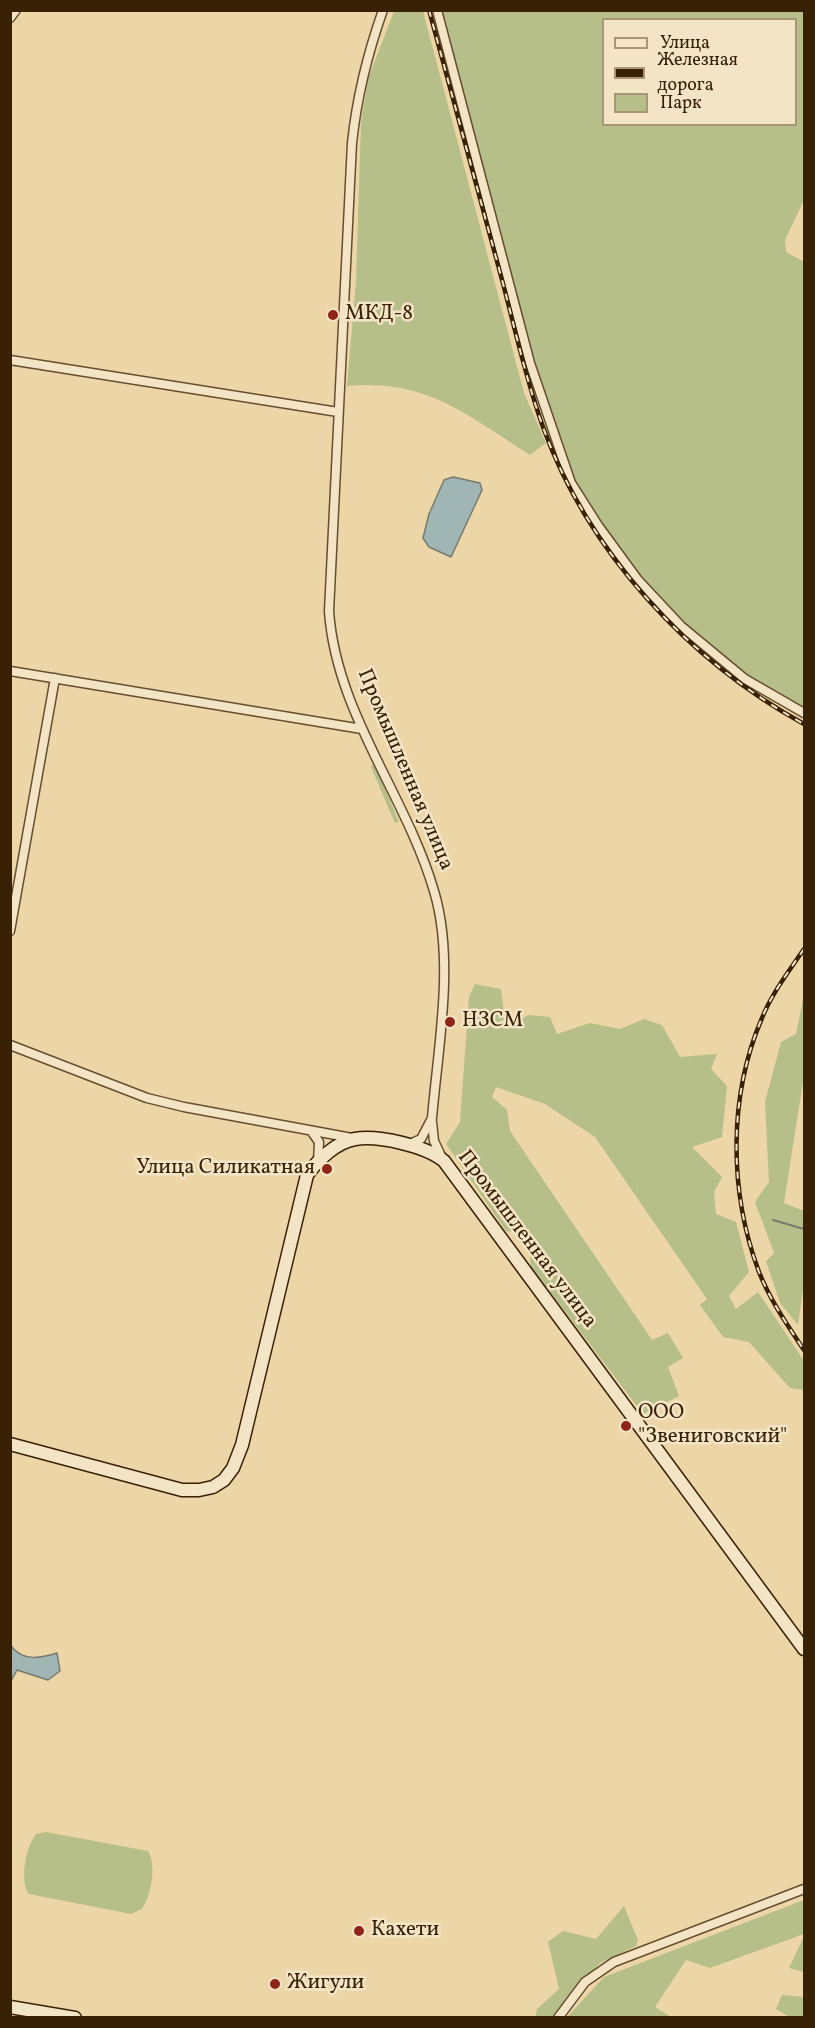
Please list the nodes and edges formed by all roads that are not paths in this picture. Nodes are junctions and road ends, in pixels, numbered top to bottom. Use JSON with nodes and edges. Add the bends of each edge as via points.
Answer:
{"nodes":[{"id":1,"x":16,"y":10,"type":"edge"},
{"id":2,"x":383,"y":10,"type":"edge"},
{"id":3,"x":437,"y":10,"type":"edge"},
{"id":4,"x":10,"y":18,"type":"edge"},
{"id":5,"x":10,"y":360,"type":"edge"},
{"id":6,"x":338,"y":412,"type":"junction"},
{"id":7,"x":10,"y":672,"type":"edge"},
{"id":8,"x":55,"y":678,"type":"junction"},
{"id":9,"x":804,"y":713,"type":"edge"},
{"id":10,"x":362,"y":729,"type":"junction"},
{"id":11,"x":10,"y":931,"type":"edge"},
{"id":12,"x":10,"y":1045,"type":"edge"},
{"id":13,"x":432,"y":1118,"type":"junction"},
{"id":14,"x":312,"y":1132,"type":"junction"},
{"id":15,"x":356,"y":1138,"type":"junction"},
{"id":16,"x":410,"y":1144,"type":"junction"},
{"id":17,"x":444,"y":1161,"type":"junction"},
{"id":18,"x":317,"y":1162,"type":"junction"},
{"id":19,"x":10,"y":1444,"type":"edge"},
{"id":20,"x":804,"y":1649,"type":"edge"},
{"id":21,"x":804,"y":1889,"type":"edge"},
{"id":22,"x":10,"y":2007,"type":"edge"},
{"id":23,"x":75,"y":2018,"type":"edge"},
{"id":24,"x":558,"y":2018,"type":"edge"}],
"edges":[{"from":1,"to":4,"type":"street"},
{"from":2,"to":6,"type":"street","name":"Промышленная улица","via":[[357,96]]},
{"from":3,"to":9,"type":"street","via":[[530,363],[571,483],[638,580],[681,626],[745,679]]},
{"from":5,"to":6,"type":"street"},
{"from":6,"to":10,"type":"street","name":"Промышленная улица","via":[[330,623],[340,672]]},
{"from":7,"to":8,"type":"street"},
{"from":8,"to":10,"type":"street"},
{"from":8,"to":11,"type":"street"},
{"from":10,"to":13,"type":"street","name":"Промышленная улица","via":[[417,844],[440,913],[443,975]]},
{"from":12,"to":14,"type":"street","via":[[147,1098]]},
{"from":13,"to":16,"type":"street","via":[[421,1138]]},
{"from":13,"to":17,"type":"street","name":"Промышленная улица","via":[[434,1141]]},
{"from":14,"to":15,"type":"street"},
{"from":14,"to":18,"type":"street","via":[[319,1142]]},
{"from":15,"to":16,"type":"street","name":"Промышленная улица"},
{"from":15,"to":18,"type":"street"},
{"from":16,"to":17,"type":"street","name":"Промышленная улица"},
{"from":17,"to":20,"type":"street","name":"Промышленная улица"},
{"from":18,"to":19,"type":"street","via":[[304,1183],[242,1445],[224,1480],[213,1487],[182,1490]]},
{"from":21,"to":24,"type":"street","via":[[614,1962],[585,1982]]},
{"from":22,"to":23,"type":"street"}]}
